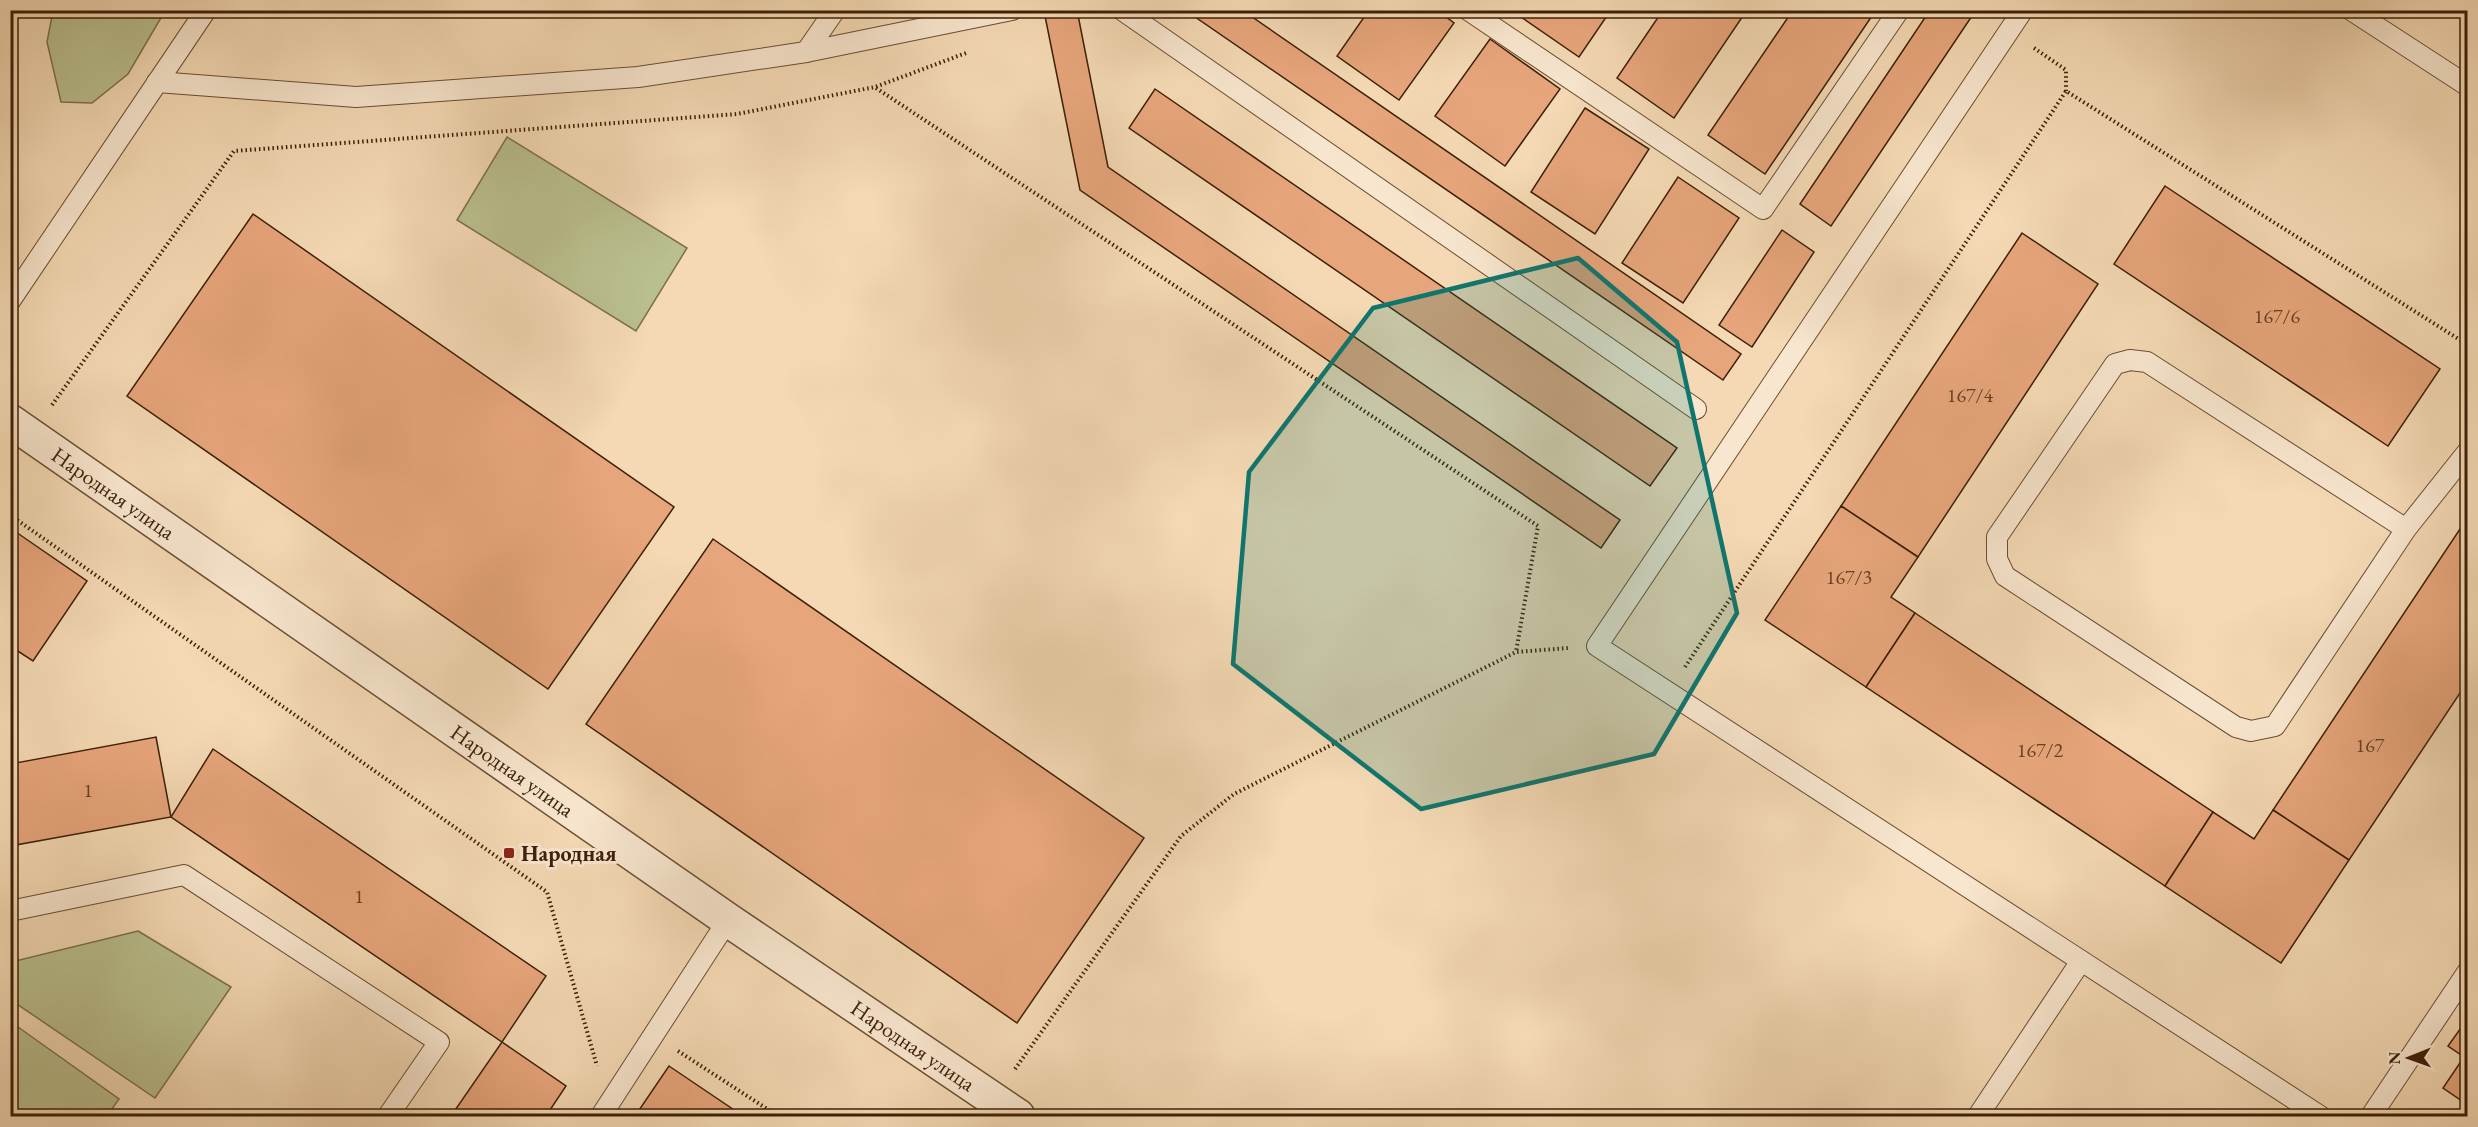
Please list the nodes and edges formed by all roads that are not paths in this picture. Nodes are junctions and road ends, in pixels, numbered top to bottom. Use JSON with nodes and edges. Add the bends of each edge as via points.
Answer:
{"nodes":[{"id":1,"x":206,"y":10,"type":"edge"},
{"id":2,"x":835,"y":10,"type":"edge"},
{"id":3,"x":1012,"y":10,"type":"edge"},
{"id":4,"x":1122,"y":10,"type":"edge"},
{"id":5,"x":1468,"y":10,"type":"edge"},
{"id":6,"x":1899,"y":10,"type":"edge"},
{"id":7,"x":2023,"y":10,"type":"edge"},
{"id":8,"x":2351,"y":10,"type":"edge"},
{"id":9,"x":806,"y":52,"type":"junction"},
{"id":10,"x":157,"y":82,"type":"junction"},
{"id":11,"x":2468,"y":86,"type":"edge"},
{"id":12,"x":10,"y":301,"type":"edge"},
{"id":13,"x":1696,"y":410,"type":"dead end"},
{"id":14,"x":21,"y":428,"type":"edge"},
{"id":15,"x":2468,"y":451,"type":"edge"},
{"id":16,"x":2406,"y":529,"type":"junction"},
{"id":17,"x":10,"y":911,"type":"edge"},
{"id":18,"x":728,"y":920,"type":"junction"},
{"id":19,"x":2081,"y":961,"type":"junction"},
{"id":20,"x":2468,"y":971,"type":"edge"},
{"id":21,"x":1006,"y":1108,"type":"edge"},
{"id":22,"x":604,"y":1111,"type":"edge"},
{"id":23,"x":388,"y":1116,"type":"edge"},
{"id":24,"x":1978,"y":1116,"type":"edge"},
{"id":25,"x":2320,"y":1116,"type":"edge"},
{"id":26,"x":2371,"y":1116,"type":"edge"}],
"edges":[{"from":1,"to":10,"type":"lane"},
{"from":2,"to":9,"type":"lane"},
{"from":3,"to":9,"type":"lane"},
{"from":4,"to":13,"type":"lane"},
{"from":5,"to":6,"type":"lane","via":[[1763,209]]},
{"from":7,"to":19,"type":"lane","via":[[1597,646]]},
{"from":8,"to":11,"type":"lane"},
{"from":9,"to":10,"type":"lane","via":[[638,77],[356,97]]},
{"from":10,"to":12,"type":"lane"},
{"from":14,"to":18,"type":"street","name":"Народная улица"},
{"from":15,"to":16,"type":"lane"},
{"from":16,"to":16,"type":"lane","via":[[2275,726],[2251,731],[2236,727],[2005,576],[1997,559],[1997,537],[2115,364],[2130,360],[2147,362]]},
{"from":17,"to":23,"type":"lane","via":[[184,875],[440,1042]]},
{"from":18,"to":21,"type":"street","name":"Народная улица"},
{"from":18,"to":22,"type":"lane"},
{"from":19,"to":24,"type":"lane"},
{"from":19,"to":25,"type":"lane"},
{"from":20,"to":26,"type":"lane"}]}
